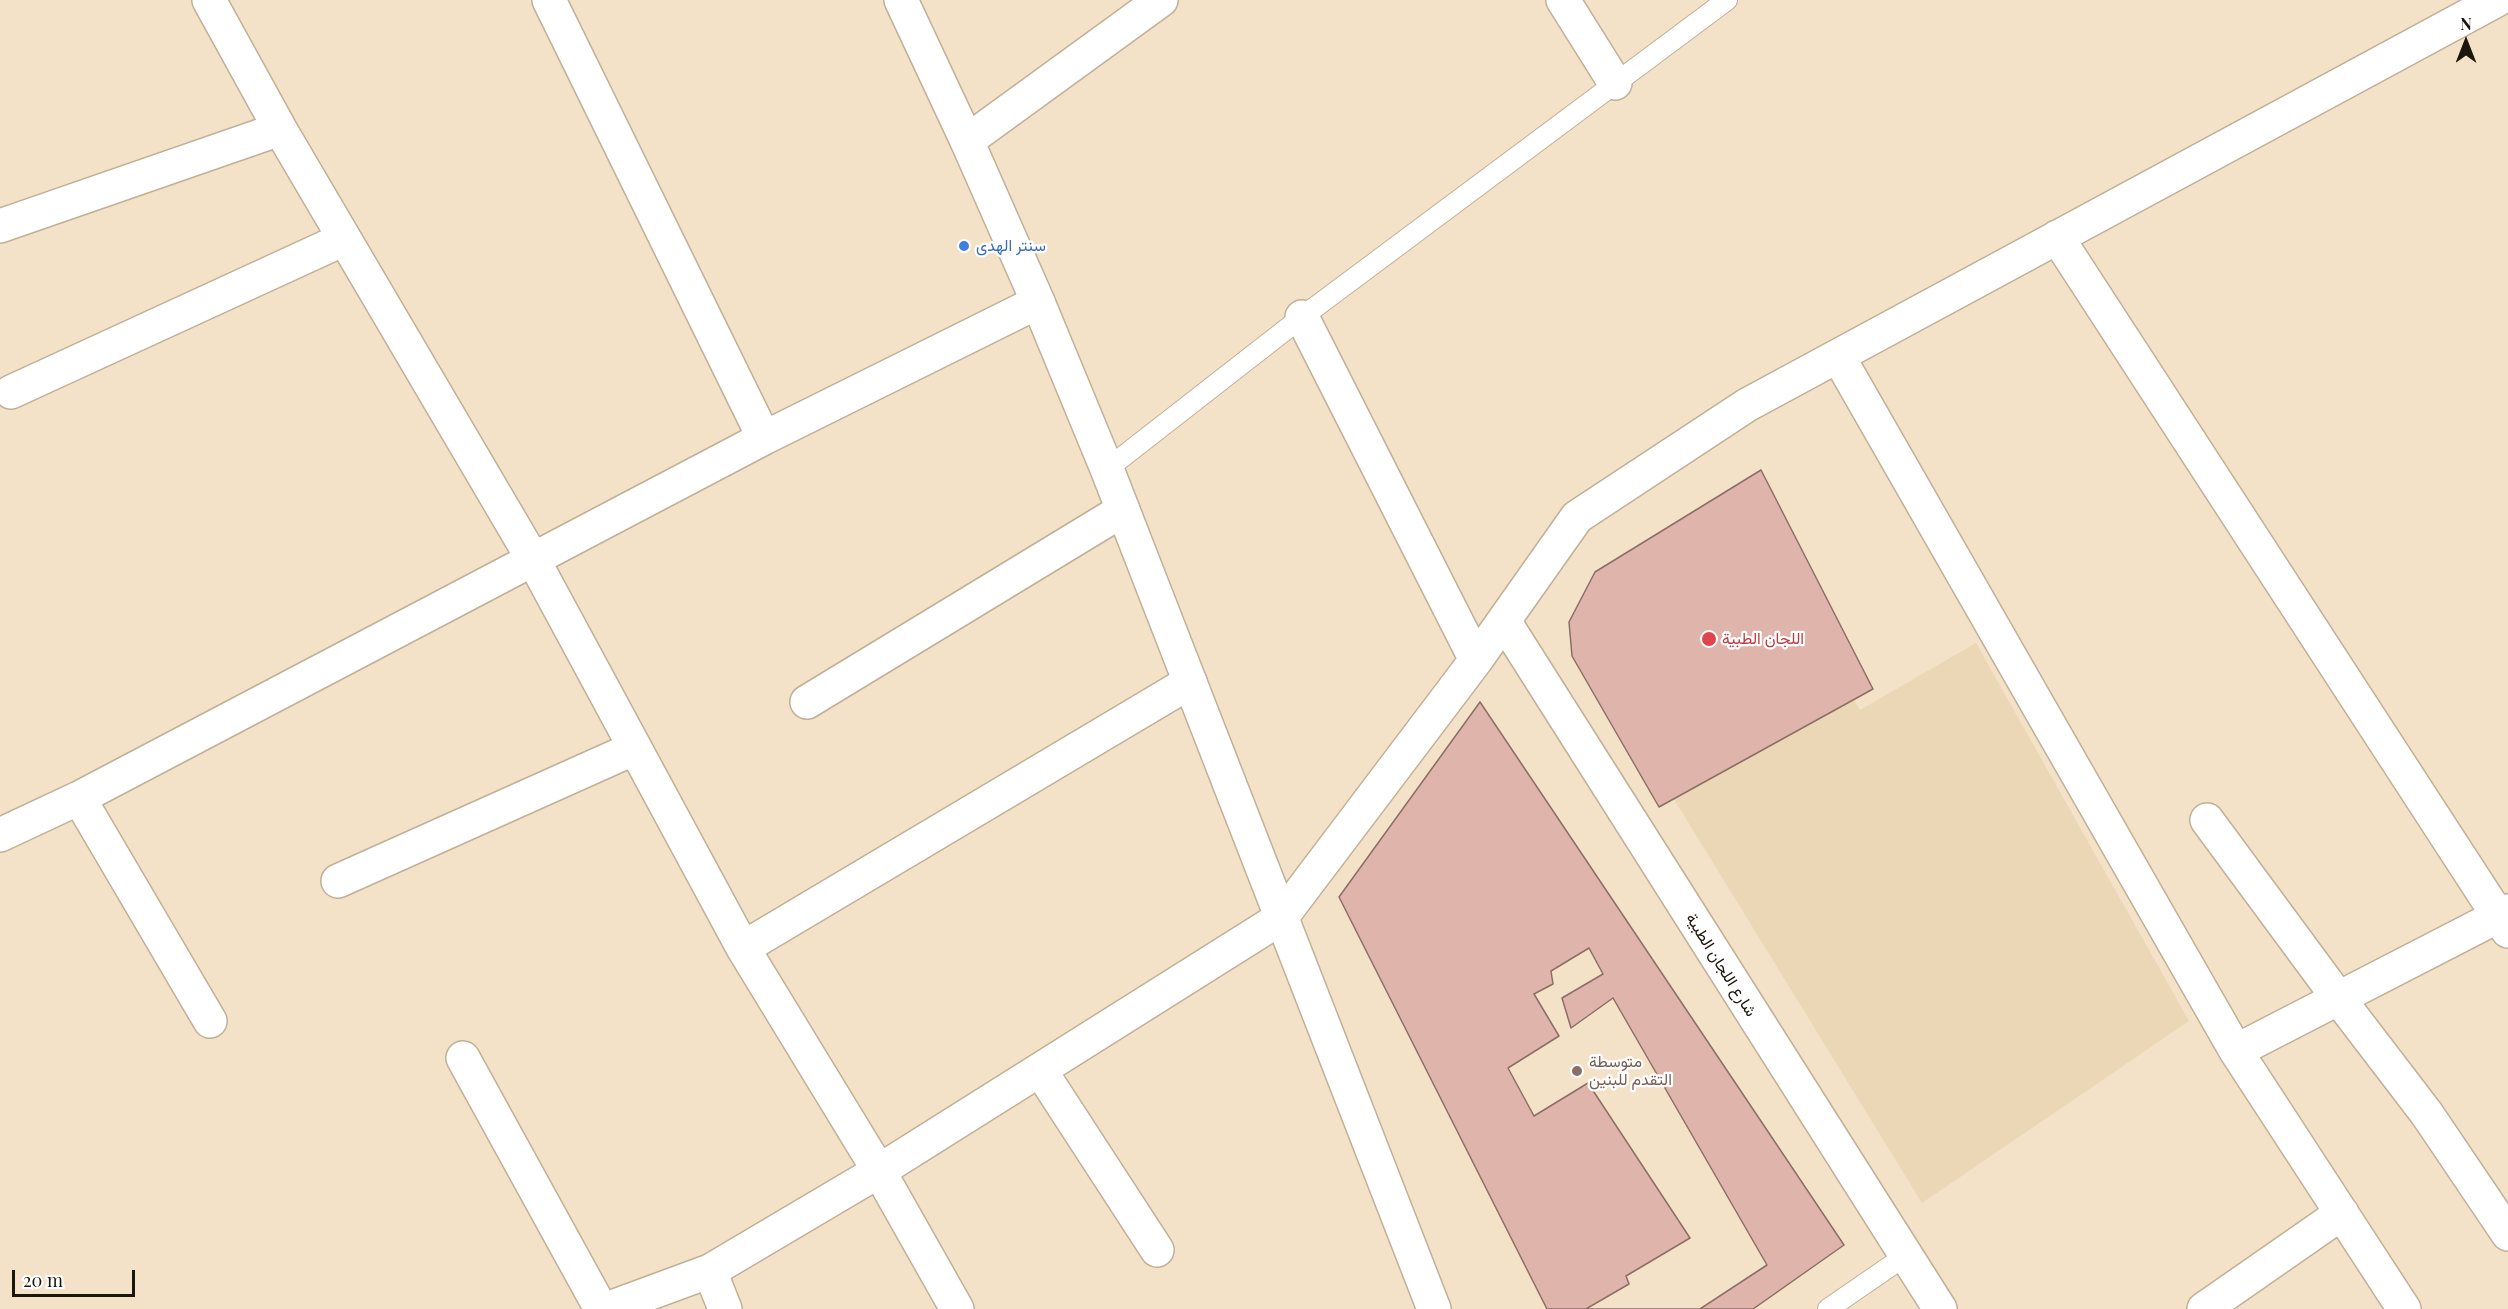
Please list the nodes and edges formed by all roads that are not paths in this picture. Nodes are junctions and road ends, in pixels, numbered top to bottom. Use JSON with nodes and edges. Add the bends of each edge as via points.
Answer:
{"nodes":[{"id":1,"x":209,"y":0,"type":"edge"},
{"id":2,"x":549,"y":0,"type":"edge"},
{"id":3,"x":902,"y":0,"type":"edge"},
{"id":4,"x":1161,"y":0,"type":"edge"},
{"id":5,"x":1563,"y":0,"type":"edge"},
{"id":6,"x":1727,"y":0,"type":"edge"},
{"id":7,"x":2497,"y":0,"type":"edge"},
{"id":8,"x":1615,"y":83,"type":"junction"},
{"id":9,"x":280,"y":129,"type":"junction"},
{"id":10,"x":967,"y":141,"type":"junction"},
{"id":11,"x":0,"y":226,"type":"edge"},
{"id":12,"x":2057,"y":237,"type":"junction"},
{"id":13,"x":344,"y":239,"type":"junction"},
{"id":14,"x":1038,"y":302,"type":"junction"},
{"id":15,"x":1302,"y":317,"type":"junction"},
{"id":16,"x":1838,"y":356,"type":"junction"},
{"id":17,"x":11,"y":392,"type":"dead end"},
{"id":18,"x":764,"y":438,"type":"junction"},
{"id":19,"x":1107,"y":469,"type":"junction"},
{"id":20,"x":1123,"y":510,"type":"junction"},
{"id":21,"x":534,"y":561,"type":"junction"},
{"id":22,"x":1504,"y":621,"type":"junction"},
{"id":23,"x":1476,"y":660,"type":"junction"},
{"id":24,"x":1190,"y":682,"type":"junction"},
{"id":25,"x":807,"y":702,"type":"dead end"},
{"id":26,"x":635,"y":748,"type":"junction"},
{"id":27,"x":79,"y":798,"type":"junction"},
{"id":28,"x":2207,"y":820,"type":"dead end"},
{"id":29,"x":1,"y":833,"type":"edge"},
{"id":30,"x":338,"y":881,"type":"dead end"},
{"id":31,"x":1281,"y":918,"type":"junction"},
{"id":32,"x":2505,"y":919,"type":"edge"},
{"id":33,"x":743,"y":948,"type":"junction"},
{"id":34,"x":2339,"y":999,"type":"junction"},
{"id":35,"x":210,"y":1021,"type":"dead end"},
{"id":36,"x":2236,"y":1051,"type":"junction"},
{"id":37,"x":463,"y":1058,"type":"dead end"},
{"id":38,"x":1040,"y":1070,"type":"junction"},
{"id":39,"x":879,"y":1170,"type":"junction"},
{"id":40,"x":2342,"y":1213,"type":"junction"},
{"id":41,"x":2508,"y":1234,"type":"edge"},
{"id":42,"x":1157,"y":1250,"type":"dead end"},
{"id":43,"x":1905,"y":1256,"type":"junction"},
{"id":44,"x":710,"y":1272,"type":"junction"},
{"id":45,"x":601,"y":1309,"type":"edge"},
{"id":46,"x":607,"y":1309,"type":"edge"},
{"id":47,"x":725,"y":1309,"type":"edge"},
{"id":48,"x":957,"y":1309,"type":"edge"},
{"id":49,"x":1434,"y":1309,"type":"edge"},
{"id":50,"x":1828,"y":1309,"type":"edge"},
{"id":51,"x":1941,"y":1309,"type":"edge"},
{"id":52,"x":2204,"y":1309,"type":"edge"},
{"id":53,"x":2404,"y":1309,"type":"edge"}],
"edges":[{"from":1,"to":9,"type":"street"},
{"from":2,"to":18,"type":"street"},
{"from":3,"to":10,"type":"street"},
{"from":4,"to":10,"type":"street"},
{"from":5,"to":8,"type":"street"},
{"from":6,"to":8,"type":"lane"},
{"from":7,"to":12,"type":"street"},
{"from":8,"to":15,"type":"lane"},
{"from":9,"to":11,"type":"street"},
{"from":9,"to":13,"type":"street"},
{"from":10,"to":14,"type":"street"},
{"from":12,"to":16,"type":"street"},
{"from":12,"to":32,"type":"street"},
{"from":13,"to":17,"type":"street"},
{"from":13,"to":21,"type":"street"},
{"from":14,"to":18,"type":"street"},
{"from":14,"to":19,"type":"street"},
{"from":15,"to":19,"type":"lane"},
{"from":15,"to":23,"type":"street"},
{"from":16,"to":22,"type":"street","via":[[1747,405],[1577,517]]},
{"from":16,"to":36,"type":"street"},
{"from":18,"to":21,"type":"street"},
{"from":19,"to":20,"type":"street"},
{"from":20,"to":24,"type":"street"},
{"from":20,"to":25,"type":"street"},
{"from":21,"to":26,"type":"street"},
{"from":21,"to":27,"type":"street"},
{"from":22,"to":23,"type":"street"},
{"from":22,"to":43,"type":"street","name":"شارع اللجان الطبية"},
{"from":23,"to":31,"type":"street"},
{"from":24,"to":31,"type":"street"},
{"from":24,"to":33,"type":"street"},
{"from":26,"to":30,"type":"street"},
{"from":26,"to":33,"type":"street"},
{"from":27,"to":29,"type":"street"},
{"from":27,"to":35,"type":"street"},
{"from":28,"to":34,"type":"street"},
{"from":31,"to":38,"type":"street"},
{"from":31,"to":49,"type":"street"},
{"from":32,"to":34,"type":"street"},
{"from":33,"to":39,"type":"street"},
{"from":34,"to":36,"type":"street"},
{"from":34,"to":41,"type":"street","via":[[2427,1114]]},
{"from":36,"to":40,"type":"street"},
{"from":37,"to":45,"type":"street"},
{"from":38,"to":39,"type":"street"},
{"from":38,"to":42,"type":"street"},
{"from":39,"to":44,"type":"street"},
{"from":39,"to":48,"type":"street"},
{"from":40,"to":52,"type":"street"},
{"from":40,"to":53,"type":"street"},
{"from":43,"to":50,"type":"lane"},
{"from":43,"to":51,"type":"street","name":"شارع اللجان الطبية"},
{"from":44,"to":46,"type":"street"},
{"from":44,"to":47,"type":"street"}]}
